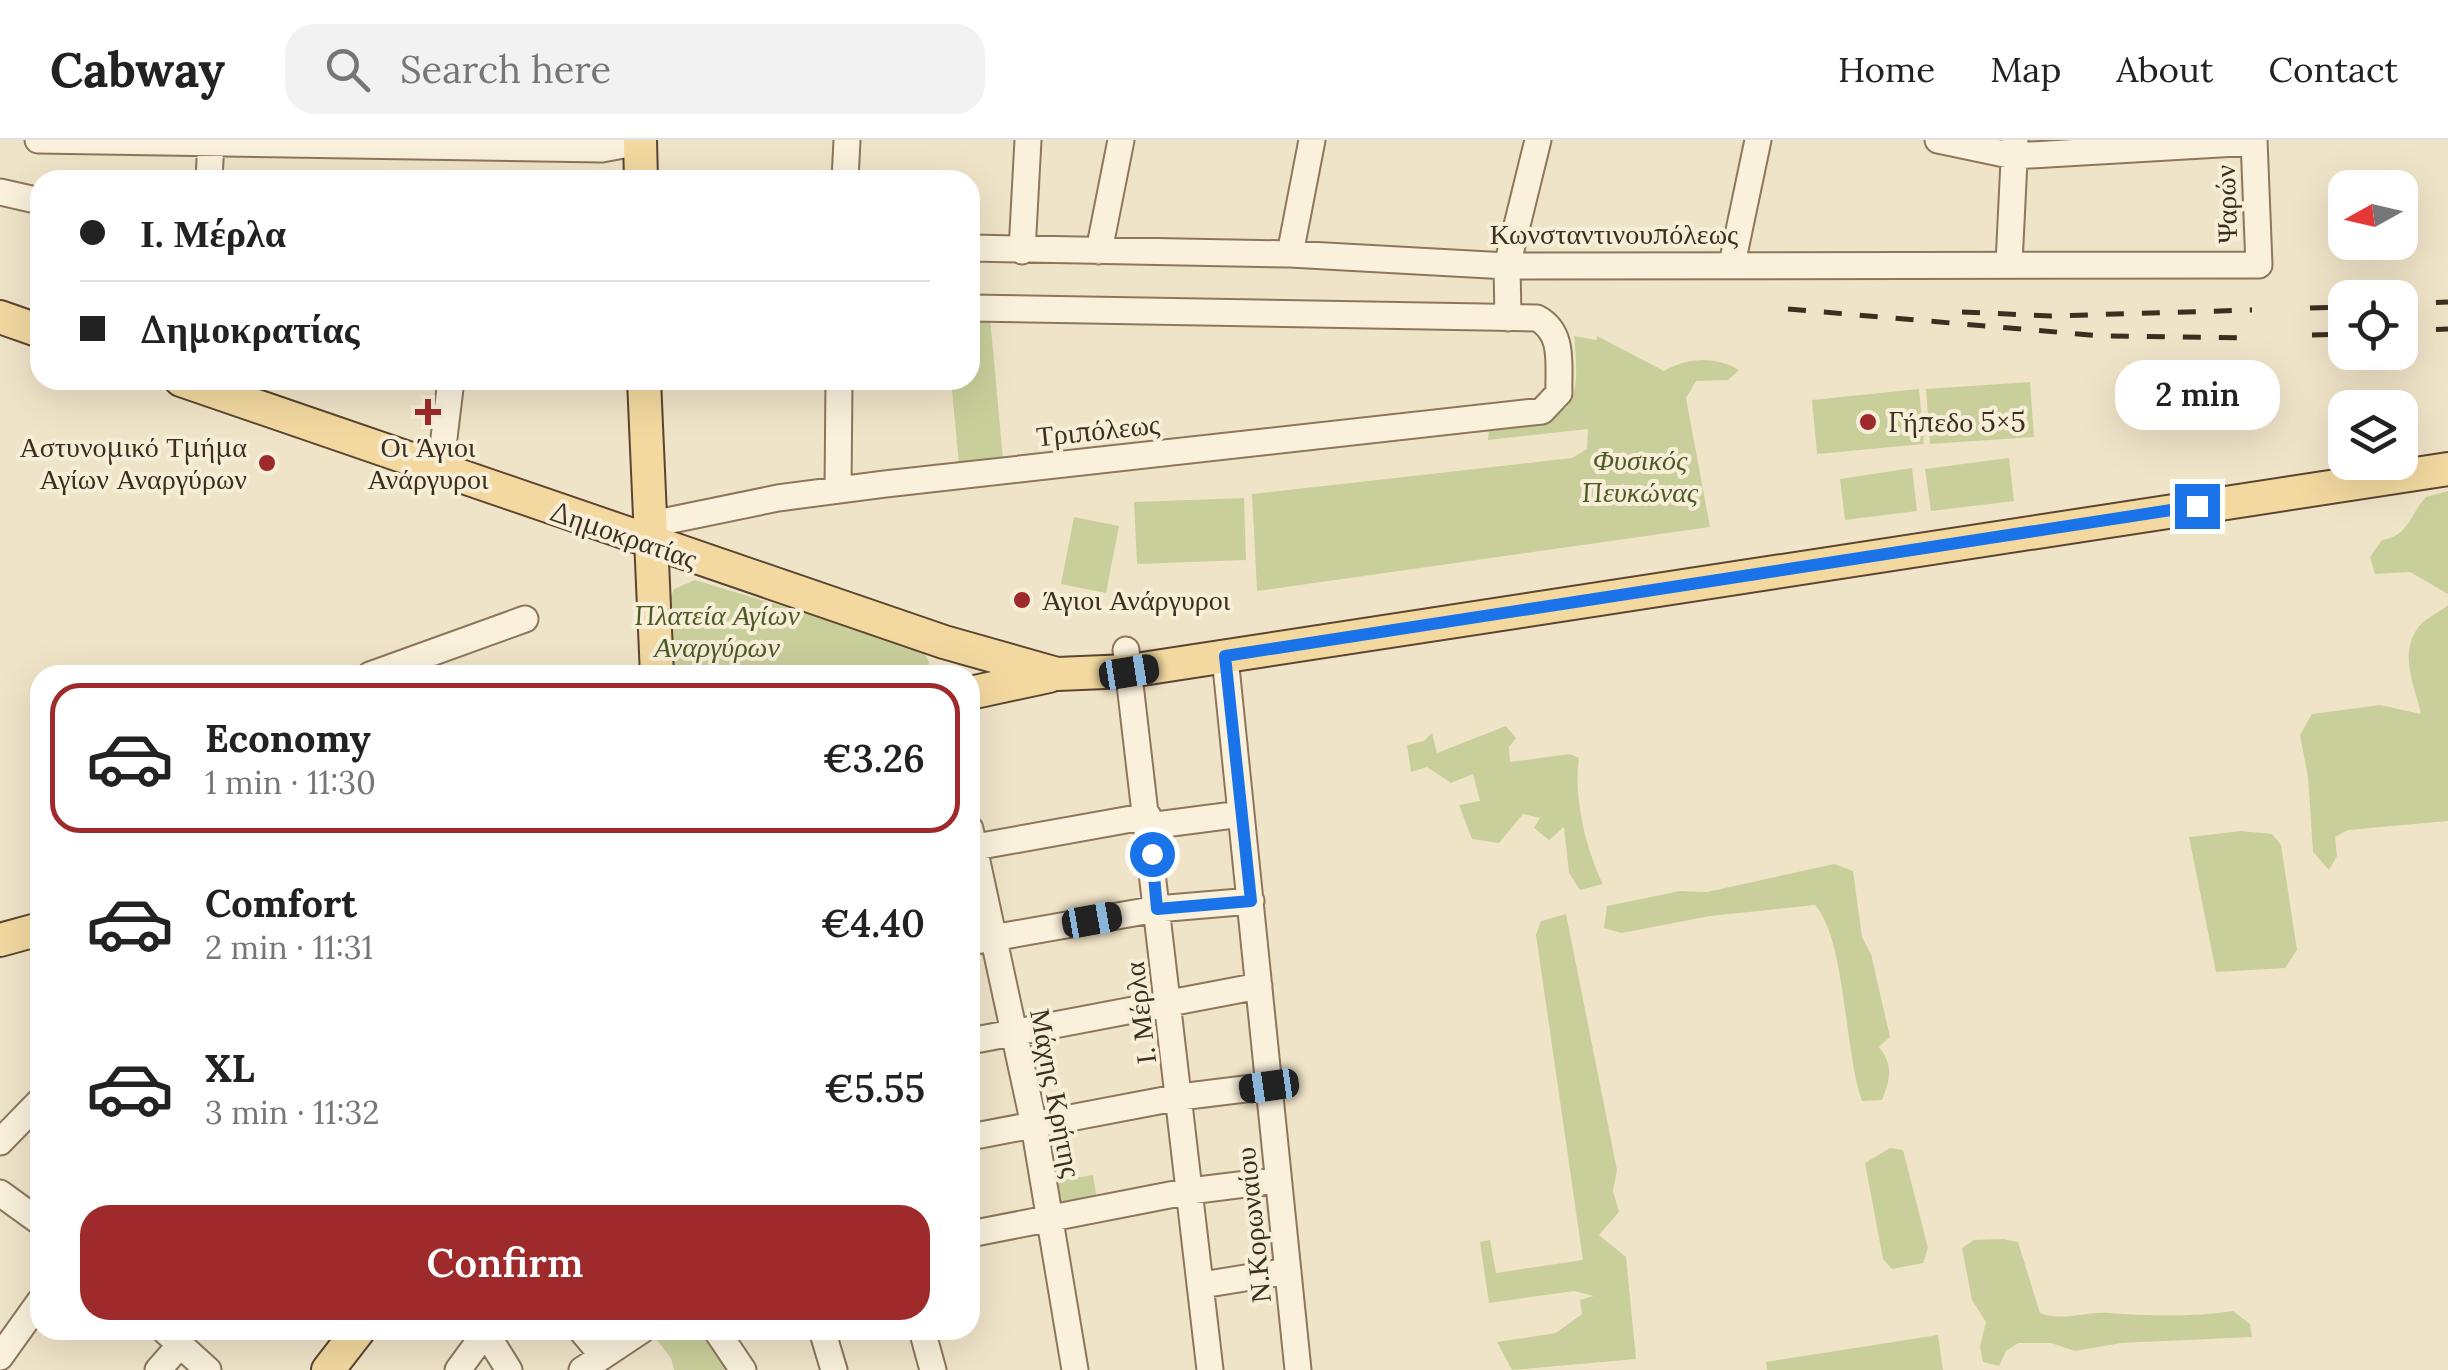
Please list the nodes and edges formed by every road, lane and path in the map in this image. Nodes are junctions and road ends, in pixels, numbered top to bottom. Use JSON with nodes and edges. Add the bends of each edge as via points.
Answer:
{"nodes":[{"id":1,"x":38,"y":140,"type":"edge"},
{"id":2,"x":111,"y":140,"type":"edge"},
{"id":3,"x":211,"y":140,"type":"edge"},
{"id":4,"x":847,"y":140,"type":"edge"},
{"id":5,"x":1028,"y":140,"type":"edge"},
{"id":6,"x":1120,"y":140,"type":"edge"},
{"id":7,"x":1312,"y":140,"type":"edge"},
{"id":8,"x":1538,"y":140,"type":"edge"},
{"id":9,"x":1758,"y":140,"type":"edge"},
{"id":10,"x":1938,"y":140,"type":"edge"},
{"id":11,"x":640,"y":141,"type":"edge"},
{"id":12,"x":2254,"y":141,"type":"edge"},
{"id":13,"x":2015,"y":148,"type":"edge"},
{"id":14,"x":210,"y":170,"type":"edge"},
{"id":15,"x":641,"y":170,"type":"edge"},
{"id":16,"x":846,"y":170,"type":"edge"},
{"id":17,"x":0,"y":192,"type":"edge"},
{"id":18,"x":30,"y":199,"type":"edge"},
{"id":19,"x":980,"y":249,"type":"edge"},
{"id":20,"x":1022,"y":251,"type":"junction"},
{"id":21,"x":1099,"y":251,"type":"junction"},
{"id":22,"x":1290,"y":254,"type":"junction"},
{"id":23,"x":1732,"y":264,"type":"junction"},
{"id":24,"x":2009,"y":264,"type":"junction"},
{"id":25,"x":2259,"y":265,"type":"joint"},
{"id":26,"x":1507,"y":266,"type":"junction"},
{"id":27,"x":980,"y":308,"type":"edge"},
{"id":28,"x":0,"y":317,"type":"edge"},
{"id":29,"x":1508,"y":318,"type":"junction"},
{"id":30,"x":30,"y":328,"type":"edge"},
{"id":31,"x":450,"y":390,"type":"edge"},
{"id":32,"x":645,"y":390,"type":"edge"},
{"id":33,"x":839,"y":390,"type":"edge"},
{"id":34,"x":248,"y":392,"type":"edge"},
{"id":35,"x":2448,"y":447,"type":"edge"},
{"id":36,"x":2418,"y":451,"type":"edge"},
{"id":37,"x":2328,"y":465,"type":"edge"},
{"id":38,"x":2448,"y":468,"type":"edge"},
{"id":39,"x":440,"y":471,"type":"junction"},
{"id":40,"x":838,"y":490,"type":"junction"},
{"id":41,"x":652,"y":535,"type":"junction"},
{"id":42,"x":525,"y":619,"type":"dead end"},
{"id":43,"x":934,"y":638,"type":"junction"},
{"id":44,"x":1225,"y":656,"type":"junction"},
{"id":45,"x":1128,"y":661,"type":"junction"},
{"id":46,"x":398,"y":665,"type":"edge"},
{"id":47,"x":658,"y":665,"type":"edge"},
{"id":48,"x":943,"y":665,"type":"edge"},
{"id":49,"x":1064,"y":673,"type":"junction"},
{"id":50,"x":980,"y":691,"type":"edge"},
{"id":51,"x":1240,"y":814,"type":"junction"},
{"id":52,"x":1148,"y":821,"type":"junction"},
{"id":53,"x":980,"y":840,"type":"edge"},
{"id":54,"x":1251,"y":901,"type":"junction"},
{"id":55,"x":1157,"y":909,"type":"junction"},
{"id":56,"x":30,"y":932,"type":"edge"},
{"id":57,"x":0,"y":940,"type":"edge"},
{"id":58,"x":982,"y":940,"type":"edge"},
{"id":59,"x":1260,"y":986,"type":"junction"},
{"id":60,"x":1168,"y":1000,"type":"junction"},
{"id":61,"x":1015,"y":1032,"type":"junction"},
{"id":62,"x":980,"y":1039,"type":"edge"},
{"id":63,"x":1269,"y":1086,"type":"junction"},
{"id":64,"x":1180,"y":1098,"type":"junction"},
{"id":65,"x":30,"y":1112,"type":"edge"},
{"id":66,"x":1034,"y":1125,"type":"junction"},
{"id":67,"x":980,"y":1135,"type":"edge"},
{"id":68,"x":0,"y":1142,"type":"edge"},
{"id":69,"x":1278,"y":1180,"type":"junction"},
{"id":70,"x":1190,"y":1191,"type":"junction"},
{"id":71,"x":0,"y":1193,"type":"edge"},
{"id":72,"x":30,"y":1215,"type":"edge"},
{"id":73,"x":1049,"y":1218,"type":"junction"},
{"id":74,"x":980,"y":1232,"type":"edge"},
{"id":75,"x":1288,"y":1270,"type":"junction"},
{"id":76,"x":1202,"y":1286,"type":"junction"},
{"id":77,"x":30,"y":1315,"type":"edge"},
{"id":78,"x":171,"y":1340,"type":"edge"},
{"id":79,"x":174,"y":1340,"type":"edge"},
{"id":80,"x":351,"y":1340,"type":"edge"},
{"id":81,"x":479,"y":1340,"type":"edge"},
{"id":82,"x":489,"y":1340,"type":"edge"},
{"id":83,"x":626,"y":1340,"type":"edge"},
{"id":84,"x":723,"y":1340,"type":"edge"},
{"id":85,"x":825,"y":1340,"type":"edge"},
{"id":86,"x":925,"y":1340,"type":"edge"},
{"id":87,"x":0,"y":1357,"type":"edge"},
{"id":88,"x":592,"y":1362,"type":"edge"},
{"id":89,"x":1293,"y":1369,"type":"edge"},
{"id":90,"x":158,"y":1370,"type":"edge"},
{"id":91,"x":208,"y":1370,"type":"edge"},
{"id":92,"x":328,"y":1370,"type":"edge"},
{"id":93,"x":458,"y":1370,"type":"edge"},
{"id":94,"x":508,"y":1370,"type":"edge"},
{"id":95,"x":743,"y":1370,"type":"edge"},
{"id":96,"x":834,"y":1370,"type":"edge"},
{"id":97,"x":933,"y":1370,"type":"edge"},
{"id":98,"x":1074,"y":1370,"type":"edge"},
{"id":99,"x":1210,"y":1370,"type":"edge"}],
"edges":[{"from":1,"to":2,"type":"street"},
{"from":2,"to":3,"type":"street"},
{"from":3,"to":11,"type":"street","via":[[602,149]]},
{"from":3,"to":14,"type":"street"},
{"from":4,"to":16,"type":"street"},
{"from":5,"to":20,"type":"street"},
{"from":6,"to":21,"type":"street"},
{"from":7,"to":22,"type":"street"},
{"from":8,"to":26,"type":"street"},
{"from":9,"to":23,"type":"street"},
{"from":10,"to":13,"type":"street"},
{"from":11,"to":15,"type":"main road"},
{"from":12,"to":13,"type":"street"},
{"from":12,"to":25,"type":"street","name":"Ψαρών"},
{"from":13,"to":24,"type":"street"},
{"from":17,"to":18,"type":"street"},
{"from":19,"to":20,"type":"street","name":"Κωνσταντινουπόλεως"},
{"from":20,"to":21,"type":"street","name":"Κωνσταντινουπόλεως"},
{"from":21,"to":22,"type":"street","name":"Κωνσταντινουπόλεως"},
{"from":22,"to":26,"type":"street","name":"Κωνσταντινουπόλεως"},
{"from":23,"to":24,"type":"street","name":"Κωνσταντινουπόλεως"},
{"from":23,"to":26,"type":"street","name":"Κωνσταντινουπόλεως"},
{"from":24,"to":25,"type":"street","name":"Κωνσταντινουπόλεως"},
{"from":26,"to":29,"type":"street"},
{"from":27,"to":29,"type":"street"},
{"from":28,"to":30,"type":"main road"},
{"from":29,"to":40,"type":"street","name":"Τριπόλεως","via":[[1537,318],[1558,342],[1559,393],[1542,412]]},
{"from":31,"to":39,"type":"street"},
{"from":32,"to":41,"type":"main road"},
{"from":33,"to":40,"type":"street"},
{"from":34,"to":39,"type":"main road","name":"Δημοκρατίας"},
{"from":35,"to":36,"type":"main road"},
{"from":37,"to":45,"type":"main road","name":"Δημοκρατίας"},
{"from":38,"to":44,"type":"main road","name":"Δημοκρατίας"},
{"from":39,"to":41,"type":"main road","name":"Δημοκρατίας"},
{"from":40,"to":41,"type":"street","name":"Τριπόλεως"},
{"from":41,"to":43,"type":"main road","name":"Δημοκρατίας"},
{"from":41,"to":47,"type":"main road"},
{"from":42,"to":46,"type":"street"},
{"from":43,"to":48,"type":"main road"},
{"from":43,"to":49,"type":"main road","name":"Δημοκρατίας"},
{"from":44,"to":45,"type":"main road","name":"Δημοκρατίας"},
{"from":44,"to":51,"type":"street","name":"Ν.Κορωναίου"},
{"from":45,"to":49,"type":"main road","name":"Δημοκρατίας"},
{"from":45,"to":52,"type":"street","name":"Ι. Μέρλα"},
{"from":49,"to":50,"type":"main road"},
{"from":51,"to":52,"type":"street"},
{"from":51,"to":54,"type":"street","name":"Ν.Κορωναίου"},
{"from":52,"to":53,"type":"street"},
{"from":52,"to":55,"type":"street","name":"Ι. Μέρλα"},
{"from":54,"to":55,"type":"street"},
{"from":54,"to":59,"type":"street","name":"Ν.Κορωναίου"},
{"from":55,"to":58,"type":"street"},
{"from":55,"to":60,"type":"street","name":"Ι. Μέρλα"},
{"from":56,"to":57,"type":"main road"},
{"from":58,"to":61,"type":"street","name":"Μάχης Κρήτης"},
{"from":59,"to":60,"type":"street"},
{"from":59,"to":63,"type":"street","name":"Ν.Κορωναίου"},
{"from":60,"to":61,"type":"street"},
{"from":60,"to":64,"type":"street","name":"Ι. Μέρλα"},
{"from":61,"to":62,"type":"street"},
{"from":61,"to":66,"type":"street","name":"Μάχης Κρήτης"},
{"from":63,"to":64,"type":"street"},
{"from":63,"to":69,"type":"street","name":"Ν.Κορωναίου"},
{"from":64,"to":66,"type":"street"},
{"from":64,"to":70,"type":"street","name":"Ι. Μέρλα"},
{"from":65,"to":68,"type":"street"},
{"from":66,"to":67,"type":"street"},
{"from":66,"to":73,"type":"street","name":"Μάχης Κρήτης"},
{"from":69,"to":70,"type":"street"},
{"from":69,"to":75,"type":"street","name":"Ν.Κορωναίου"},
{"from":70,"to":73,"type":"street"},
{"from":70,"to":76,"type":"street","name":"Ι. Μέρλα"},
{"from":71,"to":72,"type":"street"},
{"from":73,"to":74,"type":"street"},
{"from":73,"to":98,"type":"street","name":"Μάχης Κρήτης"},
{"from":75,"to":76,"type":"street"},
{"from":75,"to":89,"type":"street","name":"Ν.Κορωναίου"},
{"from":76,"to":99,"type":"street","name":"Ι. Μέρλα"},
{"from":77,"to":87,"type":"street"},
{"from":78,"to":90,"type":"street"},
{"from":79,"to":91,"type":"street"},
{"from":80,"to":92,"type":"main road"},
{"from":81,"to":93,"type":"street"},
{"from":82,"to":94,"type":"street"},
{"from":83,"to":88,"type":"street"},
{"from":84,"to":95,"type":"street"},
{"from":85,"to":96,"type":"street"},
{"from":86,"to":97,"type":"street"}]}
